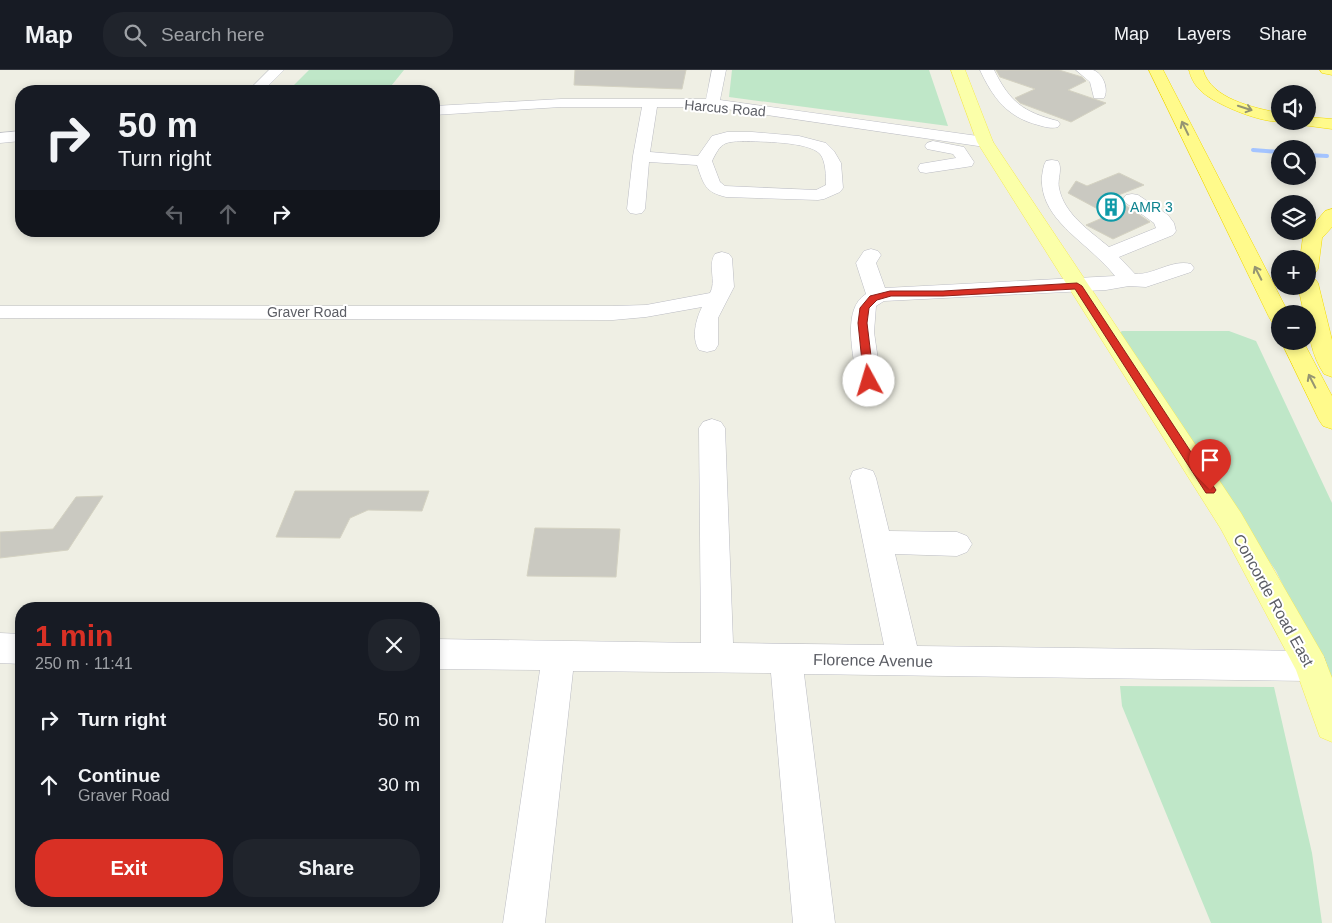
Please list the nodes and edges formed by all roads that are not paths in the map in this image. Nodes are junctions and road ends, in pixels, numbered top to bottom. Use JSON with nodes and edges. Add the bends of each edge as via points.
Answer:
{"nodes":[{"id":1,"x":277,"y":70,"type":"edge"},
{"id":2,"x":719,"y":70,"type":"edge"},
{"id":3,"x":958,"y":70,"type":"edge"},
{"id":4,"x":987,"y":70,"type":"edge"},
{"id":5,"x":1083,"y":70,"type":"edge"},
{"id":6,"x":1156,"y":70,"type":"edge"},
{"id":7,"x":1196,"y":70,"type":"edge"},
{"id":8,"x":1327,"y":70,"type":"edge"},
{"id":9,"x":1332,"y":72,"type":"edge"},
{"id":10,"x":261,"y":85,"type":"edge"},
{"id":11,"x":1099,"y":95,"type":"dead end"},
{"id":12,"x":650,"y":103,"type":"junction"},
{"id":13,"x":712,"y":104,"type":"junction"},
{"id":14,"x":440,"y":111,"type":"edge"},
{"id":15,"x":1271,"y":115,"type":"edge"},
{"id":16,"x":1316,"y":123,"type":"edge"},
{"id":17,"x":1052,"y":124,"type":"dead end"},
{"id":18,"x":1332,"y":124,"type":"edge"},
{"id":19,"x":916,"y":132,"type":"junction"},
{"id":20,"x":15,"y":137,"type":"edge"},
{"id":21,"x":0,"y":138,"type":"edge"},
{"id":22,"x":985,"y":142,"type":"junction"},
{"id":23,"x":642,"y":156,"type":"junction"},
{"id":24,"x":704,"y":160,"type":"junction"},
{"id":25,"x":1052,"y":165,"type":"dead end"},
{"id":26,"x":926,"y":168,"type":"dead end"},
{"id":27,"x":1132,"y":199,"type":"dead end"},
{"id":28,"x":636,"y":209,"type":"dead end"},
{"id":29,"x":1332,"y":215,"type":"edge"},
{"id":30,"x":1311,"y":250,"type":"edge"},
{"id":31,"x":871,"y":255,"type":"dead end"},
{"id":32,"x":1107,"y":255,"type":"junction"},
{"id":33,"x":722,"y":258,"type":"dead end"},
{"id":34,"x":1184,"y":268,"type":"dead end"},
{"id":35,"x":1129,"y":280,"type":"junction"},
{"id":36,"x":1077,"y":286,"type":"junction"},
{"id":37,"x":1311,"y":295,"type":"edge"},
{"id":38,"x":877,"y":296,"type":"junction"},
{"id":39,"x":718,"y":298,"type":"junction"},
{"id":40,"x":1274,"y":305,"type":"edge"},
{"id":41,"x":0,"y":312,"type":"edge"},
{"id":42,"x":707,"y":345,"type":"dead end"},
{"id":43,"x":1297,"y":350,"type":"edge"},
{"id":44,"x":1332,"y":368,"type":"edge"},
{"id":45,"x":869,"y":381,"type":"dead end"},
{"id":46,"x":1332,"y":420,"type":"edge"},
{"id":47,"x":712,"y":428,"type":"dead end"},
{"id":48,"x":863,"y":478,"type":"dead end"},
{"id":49,"x":877,"y":542,"type":"junction"},
{"id":50,"x":957,"y":544,"type":"dead end"},
{"id":51,"x":0,"y":648,"type":"edge"},
{"id":52,"x":15,"y":648,"type":"edge"},
{"id":53,"x":440,"y":654,"type":"edge"},
{"id":54,"x":558,"y":655,"type":"junction"},
{"id":55,"x":717,"y":658,"type":"junction"},
{"id":56,"x":786,"y":659,"type":"junction"},
{"id":57,"x":904,"y":661,"type":"junction"},
{"id":58,"x":1311,"y":666,"type":"junction"},
{"id":59,"x":1332,"y":726,"type":"edge"},
{"id":60,"x":524,"y":923,"type":"edge"},
{"id":61,"x":814,"y":923,"type":"edge"}],
"edges":[{"from":1,"to":10,"type":"street"},
{"from":2,"to":13,"type":"street"},
{"from":3,"to":22,"type":"main road","name":"Concorde Road East"},
{"from":4,"to":17,"type":"street","via":[[1013,110],[1025,117]]},
{"from":5,"to":11,"type":"street","via":[[1098,80]]},
{"from":40,"to":6,"type":"highway","one_way":true},
{"from":7,"to":15,"type":"highway","one_way":true,"via":[[1202,85],[1224,100]]},
{"from":8,"to":9,"type":"highway"},
{"from":12,"to":13,"type":"street","name":"Harcus Road"},
{"from":12,"to":14,"type":"street","name":"Harcus Road","via":[[537,104]]},
{"from":12,"to":23,"type":"street"},
{"from":13,"to":19,"type":"street","name":"Harcus Road"},
{"from":16,"to":18,"type":"highway"},
{"from":19,"to":22,"type":"street","name":"Harcus Road"},
{"from":19,"to":26,"type":"street","via":[[916,143],[954,149],[966,160]]},
{"from":20,"to":21,"type":"street"},
{"from":22,"to":36,"type":"main road","name":"Concorde Road East"},
{"from":23,"to":24,"type":"street"},
{"from":23,"to":28,"type":"street"},
{"from":24,"to":24,"type":"street","via":[[712,184],[726,192],[818,195],[834,188],[830,155],[824,149],[809,144],[766,137],[723,138],[712,143]]},
{"from":25,"to":32,"type":"street","via":[[1050,188],[1060,210],[1078,232]]},
{"from":27,"to":32,"type":"street","via":[[1161,219],[1166,231]]},
{"from":29,"to":30,"type":"highway","via":[[1313,237]]},
{"from":31,"to":38,"type":"street","via":[[866,263]]},
{"from":32,"to":35,"type":"street"},
{"from":33,"to":39,"type":"street","via":[[724,287]]},
{"from":34,"to":35,"type":"street","via":[[1146,281]]},
{"from":35,"to":36,"type":"street"},
{"from":36,"to":38,"type":"street"},
{"from":36,"to":58,"type":"main road","name":"Concorde Road East","via":[[1231,521]]},
{"from":37,"to":44,"type":"highway","via":[[1319,335]]},
{"from":38,"to":45,"type":"street","via":[[864,308]]},
{"from":39,"to":41,"type":"street","name":"Graver Road","via":[[646,312],[613,313]]},
{"from":39,"to":42,"type":"street","via":[[707,318]]},
{"from":46,"to":43,"type":"highway","one_way":true},
{"from":47,"to":55,"type":"street"},
{"from":48,"to":49,"type":"street"},
{"from":49,"to":50,"type":"street"},
{"from":49,"to":57,"type":"street"},
{"from":51,"to":52,"type":"street"},
{"from":53,"to":54,"type":"street","name":"Florence Avenue"},
{"from":54,"to":55,"type":"street","name":"Florence Avenue"},
{"from":54,"to":60,"type":"street"},
{"from":55,"to":56,"type":"street","name":"Florence Avenue"},
{"from":56,"to":57,"type":"street","name":"Florence Avenue"},
{"from":56,"to":61,"type":"street"},
{"from":57,"to":58,"type":"street","name":"Florence Avenue"},
{"from":58,"to":59,"type":"main road","name":"Concorde Road East"}]}
